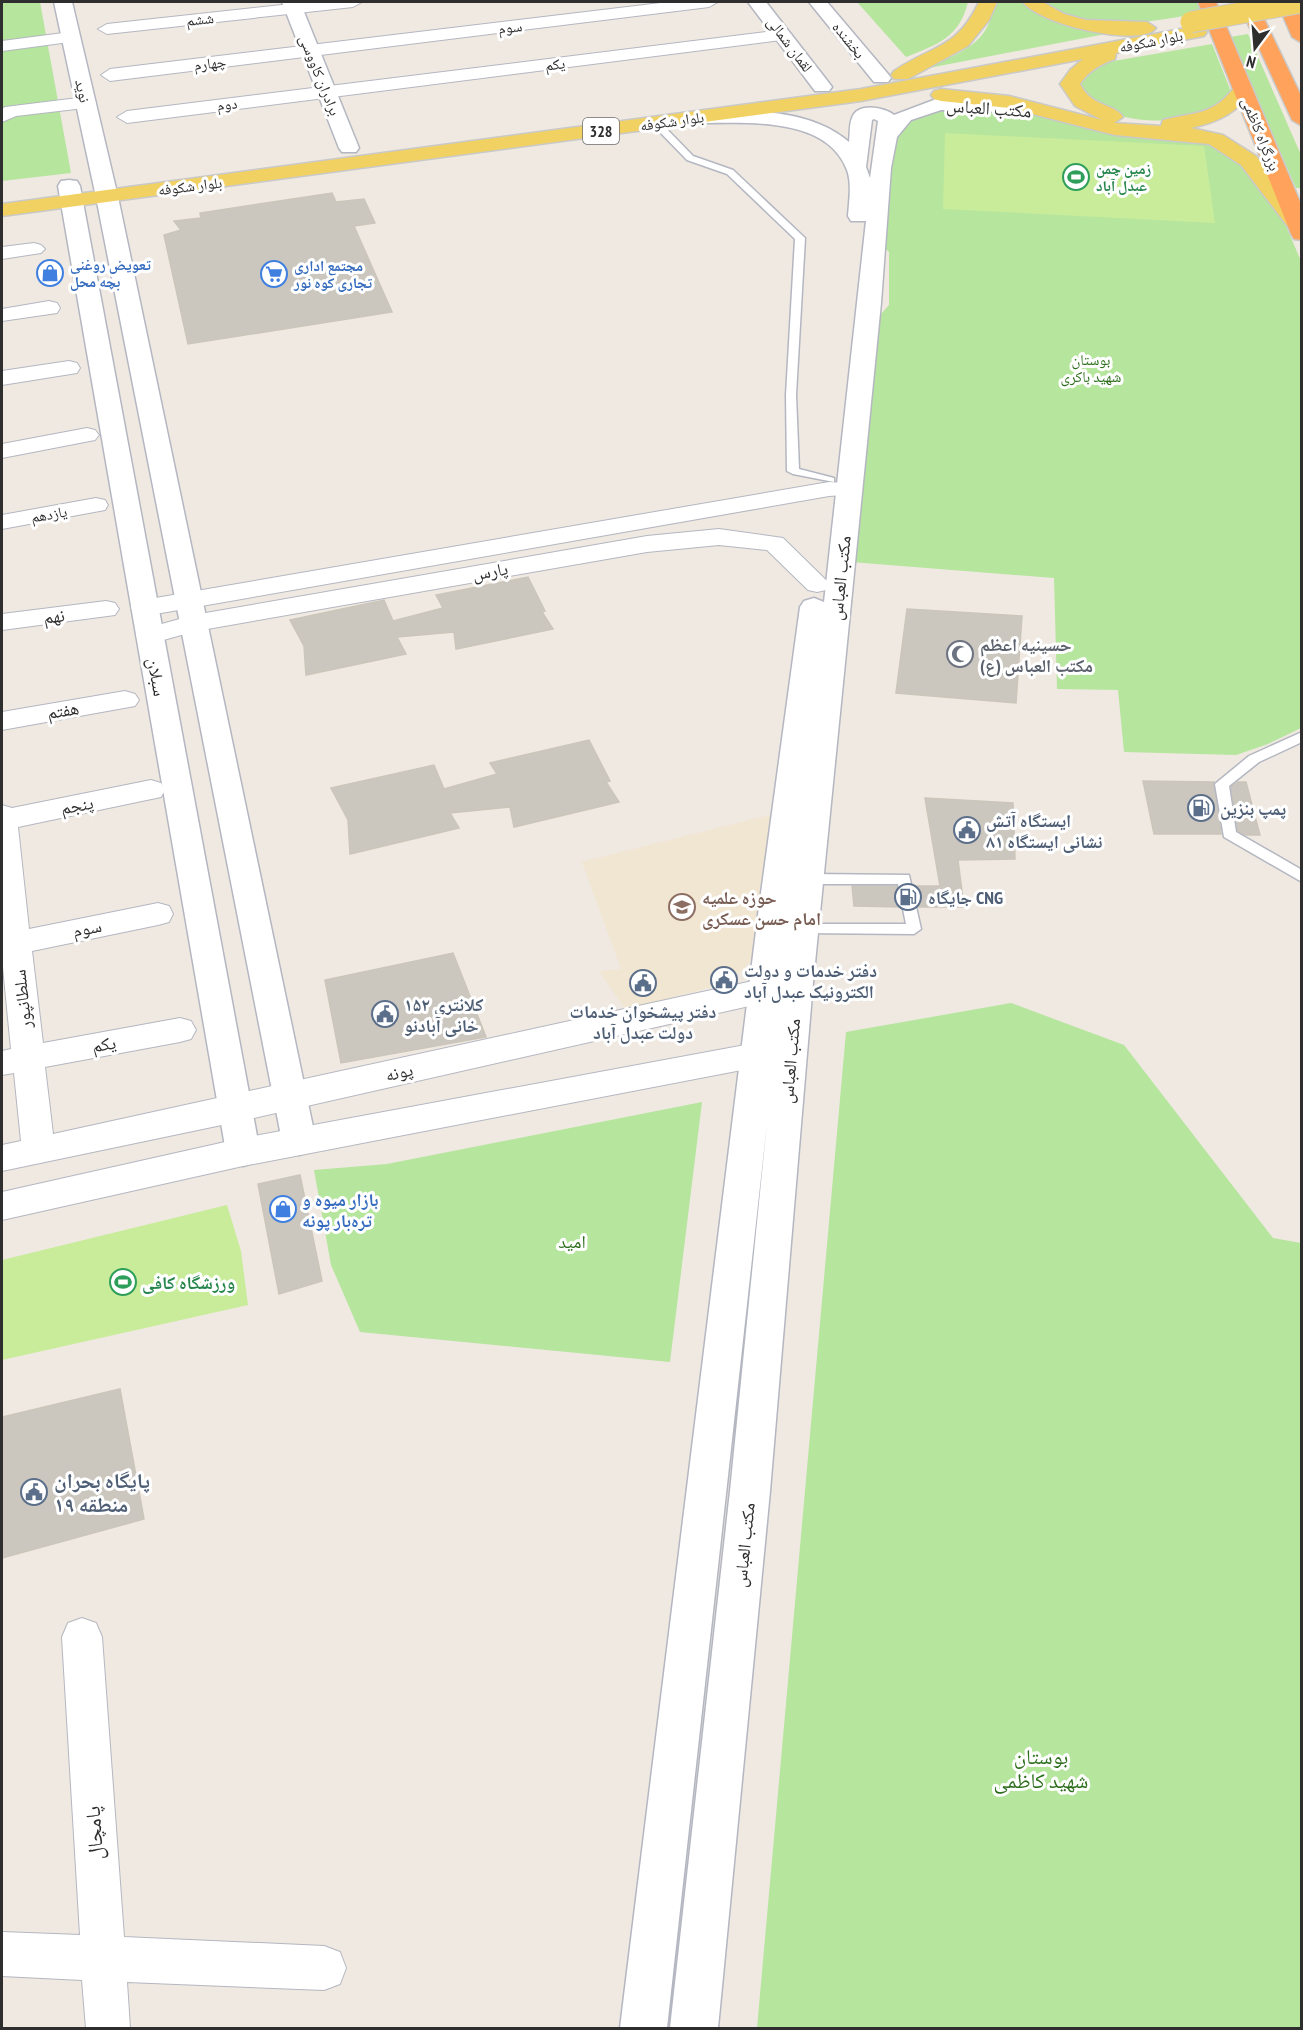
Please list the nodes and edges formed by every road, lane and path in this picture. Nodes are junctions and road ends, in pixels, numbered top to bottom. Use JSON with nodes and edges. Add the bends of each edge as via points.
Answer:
{"nodes":[{"id":1,"x":63,"y":2,"type":"edge"},
{"id":2,"x":353,"y":2,"type":"edge"},
{"id":3,"x":709,"y":2,"type":"edge"},
{"id":4,"x":757,"y":2,"type":"edge"},
{"id":5,"x":818,"y":2,"type":"edge"},
{"id":6,"x":841,"y":2,"type":"edge"},
{"id":7,"x":988,"y":2,"type":"edge"},
{"id":8,"x":1032,"y":2,"type":"edge"},
{"id":9,"x":1206,"y":2,"type":"edge"},
{"id":10,"x":1247,"y":2,"type":"edge"},
{"id":11,"x":1286,"y":2,"type":"edge"},
{"id":12,"x":1302,"y":2,"type":"edge"},
{"id":13,"x":292,"y":5,"type":"edge"},
{"id":14,"x":1302,"y":14,"type":"edge"},
{"id":15,"x":1157,"y":28,"type":"junction"},
{"id":16,"x":106,"y":29,"type":"dead end"},
{"id":17,"x":1192,"y":29,"type":"junction"},
{"id":18,"x":783,"y":35,"type":"junction"},
{"id":19,"x":71,"y":37,"type":"junction"},
{"id":20,"x":1302,"y":37,"type":"edge"},
{"id":21,"x":2,"y":46,"type":"edge"},
{"id":22,"x":311,"y":52,"type":"junction"},
{"id":23,"x":110,"y":75,"type":"dead end"},
{"id":24,"x":901,"y":75,"type":"junction"},
{"id":25,"x":881,"y":78,"type":"junction"},
{"id":26,"x":822,"y":87,"type":"junction"},
{"id":27,"x":1243,"y":88,"type":"junction"},
{"id":28,"x":326,"y":92,"type":"junction"},
{"id":29,"x":861,"y":95,"type":"junction"},
{"id":30,"x":86,"y":103,"type":"junction"},
{"id":31,"x":1060,"y":115,"type":"junction"},
{"id":32,"x":2,"y":116,"type":"edge"},
{"id":33,"x":127,"y":117,"type":"dead end"},
{"id":34,"x":703,"y":117,"type":"junction"},
{"id":35,"x":1302,"y":120,"type":"edge"},
{"id":36,"x":656,"y":123,"type":"junction"},
{"id":37,"x":887,"y":136,"type":"junction"},
{"id":38,"x":349,"y":148,"type":"junction"},
{"id":39,"x":856,"y":167,"type":"junction"},
{"id":40,"x":105,"y":189,"type":"junction"},
{"id":41,"x":2,"y":194,"type":"edge"},
{"id":42,"x":70,"y":194,"type":"junction"},
{"id":43,"x":2,"y":210,"type":"edge"},
{"id":44,"x":1299,"y":229,"type":"edge"},
{"id":45,"x":34,"y":249,"type":"dead end"},
{"id":46,"x":2,"y":253,"type":"edge"},
{"id":47,"x":49,"y":308,"type":"dead end"},
{"id":48,"x":2,"y":315,"type":"edge"},
{"id":49,"x":69,"y":368,"type":"dead end"},
{"id":50,"x":2,"y":378,"type":"edge"},
{"id":51,"x":87,"y":435,"type":"dead end"},
{"id":52,"x":2,"y":451,"type":"edge"},
{"id":53,"x":836,"y":486,"type":"junction"},
{"id":54,"x":96,"y":505,"type":"dead end"},
{"id":55,"x":2,"y":522,"type":"edge"},
{"id":56,"x":644,"y":533,"type":"junction"},
{"id":57,"x":817,"y":584,"type":"junction"},
{"id":58,"x":144,"y":608,"type":"junction"},
{"id":59,"x":106,"y":609,"type":"dead end"},
{"id":60,"x":191,"y":611,"type":"junction"},
{"id":61,"x":2,"y":622,"type":"edge"},
{"id":62,"x":149,"y":636,"type":"junction"},
{"id":63,"x":126,"y":700,"type":"dead end"},
{"id":64,"x":2,"y":720,"type":"edge"},
{"id":65,"x":1302,"y":736,"type":"edge"},
{"id":66,"x":151,"y":790,"type":"dead end"},
{"id":67,"x":2,"y":815,"type":"edge"},
{"id":68,"x":2,"y":820,"type":"edge"},
{"id":69,"x":798,"y":845,"type":"junction"},
{"id":70,"x":1302,"y":877,"type":"edge"},
{"id":71,"x":809,"y":879,"type":"junction"},
{"id":72,"x":158,"y":914,"type":"dead end"},
{"id":73,"x":804,"y":928,"type":"junction"},
{"id":74,"x":9,"y":944,"type":"edge"},
{"id":75,"x":782,"y":986,"type":"junction"},
{"id":76,"x":180,"y":1030,"type":"dead end"},
{"id":77,"x":775,"y":1052,"type":"junction"},
{"id":78,"x":15,"y":1061,"type":"edge"},
{"id":79,"x":290,"y":1097,"type":"junction"},
{"id":80,"x":236,"y":1109,"type":"junction"},
{"id":81,"x":299,"y":1141,"type":"junction"},
{"id":82,"x":38,"y":1148,"type":"junction"},
{"id":83,"x":243,"y":1152,"type":"junction"},
{"id":84,"x":2,"y":1158,"type":"edge"},
{"id":85,"x":2,"y":1206,"type":"edge"},
{"id":86,"x":82,"y":1637,"type":"dead end"},
{"id":87,"x":2,"y":1954,"type":"edge"},
{"id":88,"x":103,"y":1959,"type":"junction"},
{"id":89,"x":324,"y":1968,"type":"dead end"},
{"id":90,"x":108,"y":2028,"type":"edge"},
{"id":91,"x":643,"y":2028,"type":"edge"},
{"id":92,"x":694,"y":2028,"type":"edge"}],
"edges":[{"from":1,"to":19,"type":"main road","name":"نوید"},
{"from":2,"to":13,"type":"street"},
{"from":3,"to":22,"type":"street","name":"سوم"},
{"from":4,"to":18,"type":"main road","name":"لقمان شمالی"},
{"from":5,"to":25,"type":"main road","name":"بخشنده"},
{"from":6,"to":24,"type":"main road","name":"بخشنده"},
{"from":7,"to":24,"type":"main road","via":[[968,38]]},
{"from":8,"to":15,"type":"main road","via":[[1058,17],[1082,24]]},
{"from":9,"to":27,"type":"highway","name":"بزرگراه کاظمی"},
{"from":10,"to":35,"type":"highway"},
{"from":11,"to":20,"type":"highway"},
{"from":12,"to":17,"type":"main road","number":"328","bridge":true},
{"from":13,"to":16,"type":"street","name":"ششم"},
{"from":13,"to":22,"type":"main road","name":"برادران کاووسی"},
{"from":14,"to":17,"type":"main road","number":"328"},
{"from":15,"to":17,"type":"main road","name":"بلوار شکوفه"},
{"from":15,"to":24,"type":"main road","name":"بلوار شکوفه"},
{"from":17,"to":27,"type":"main road","via":[[1101,57],[1074,75],[1070,84],[1074,94],[1098,113],[1146,124],[1177,124],[1220,112],[1232,104]]},
{"from":17,"to":29,"type":"main road","name":"بلوار شکوفه","number":"328"},
{"from":18,"to":26,"type":"main road","name":"لقمان شمالی"},
{"from":18,"to":28,"type":"street","name":"یکم"},
{"from":19,"to":21,"type":"street"},
{"from":19,"to":30,"type":"main road","name":"نوید"},
{"from":22,"to":23,"type":"street","name":"چهارم"},
{"from":22,"to":28,"type":"main road","name":"برادران کاووسی"},
{"from":24,"to":25,"type":"main road","name":"بلوار شکوفه"},
{"from":25,"to":26,"type":"main road","name":"بلوار شکوفه"},
{"from":26,"to":38,"type":"main road","name":"بلوار شکوفه","number":"328"},
{"from":27,"to":44,"type":"highway","name":"بزرگراه کاظمی"},
{"from":28,"to":33,"type":"street","name":"دوم"},
{"from":28,"to":38,"type":"main road","name":"برادران کاووسی"},
{"from":29,"to":31,"type":"main road","via":[[990,96]]},
{"from":29,"to":34,"type":"main road","name":"بلوار شکوفه","number":"328"},
{"from":30,"to":32,"type":"street","via":[[12,111]]},
{"from":30,"to":40,"type":"main road","name":"نوید"},
{"from":31,"to":37,"type":"main road","name":"مکتب العباس","via":[[1011,106],[939,104],[904,116]]},
{"from":31,"to":44,"type":"main road","via":[[1118,129],[1193,136],[1227,144],[1247,158]]},
{"from":34,"to":36,"type":"main road","name":"بلوار شکوفه","number":"328"},
{"from":34,"to":39,"type":"main road","via":[[791,121],[822,132],[841,147]]},
{"from":36,"to":40,"type":"main road","name":"بلوار شکوفه","number":"328"},
{"from":36,"to":53,"type":"lane","via":[[690,158],[730,172],[800,238],[791,395],[793,471]]},
{"from":37,"to":39,"type":"main road","name":"مکتب العباس","via":[[888,120],[884,115],[862,117]]},
{"from":37,"to":53,"type":"main road","name":"مکتب العباس","via":[[870,303]]},
{"from":38,"to":40,"type":"main road","name":"بلوار شکوفه","number":"328"},
{"from":39,"to":53,"type":"main road","name":"مکتب العباس","via":[[860,182],[858,237]]},
{"from":40,"to":42,"type":"main road","name":"بلوار شکوفه","number":"328"},
{"from":40,"to":60,"type":"main road"},
{"from":41,"to":42,"type":"main road","name":"بلوار شکوفه","number":"328"},
{"from":42,"to":43,"type":"main road","name":"بلوار شکوفه","number":"328"},
{"from":42,"to":58,"type":"main road","name":"سبلان"},
{"from":45,"to":46,"type":"street"},
{"from":47,"to":48,"type":"street"},
{"from":49,"to":50,"type":"street"},
{"from":51,"to":52,"type":"street"},
{"from":53,"to":56,"type":"street","name":"پارس"},
{"from":53,"to":57,"type":"main road","name":"مکتب العباس"},
{"from":53,"to":69,"type":"main road","name":"مکتب العباس"},
{"from":54,"to":55,"type":"street","name":"یازدهم"},
{"from":56,"to":57,"type":"street","name":"پارس","via":[[774,543]]},
{"from":56,"to":60,"type":"street","name":"پارس"},
{"from":57,"to":69,"type":"main road","name":"مکتب العباس"},
{"from":58,"to":60,"type":"street"},
{"from":58,"to":62,"type":"main road","name":"سبلان"},
{"from":59,"to":61,"type":"street","name":"نهم"},
{"from":60,"to":62,"type":"street","name":"پارس"},
{"from":60,"to":79,"type":"main road"},
{"from":62,"to":80,"type":"main road","name":"سبلان"},
{"from":63,"to":64,"type":"street","name":"هفتم"},
{"from":65,"to":70,"type":"lane","via":[[1254,759],[1222,784],[1230,834]]},
{"from":66,"to":68,"type":"street","name":"پنجم"},
{"from":67,"to":68,"type":"street","name":"سلطانپور"},
{"from":68,"to":74,"type":"street","name":"سلطانپور"},
{"from":69,"to":71,"type":"main road","name":"مکتب العباس"},
{"from":69,"to":75,"type":"main road","name":"مکتب العباس"},
{"from":71,"to":73,"type":"main road","name":"مکتب العباس"},
{"from":71,"to":73,"type":"lane","via":[[904,879],[914,929]]},
{"from":72,"to":74,"type":"street","name":"سوم"},
{"from":73,"to":75,"type":"main road","name":"مکتب العباس"},
{"from":74,"to":78,"type":"street","name":"سلطانپور"},
{"from":75,"to":77,"type":"main road","name":"مکتب العباس"},
{"from":75,"to":79,"type":"street","name":"پونه"},
{"from":76,"to":78,"type":"street","name":"یکم"},
{"from":77,"to":81,"type":"street"},
{"from":77,"to":91,"type":"main road","name":"مکتب العباس"},
{"from":77,"to":92,"type":"main road","name":"مکتب العباس","via":[[750,1491]]},
{"from":78,"to":82,"type":"street","name":"سلطانپور"},
{"from":79,"to":80,"type":"street","name":"پونه"},
{"from":79,"to":81,"type":"main road"},
{"from":80,"to":82,"type":"street","name":"پونه"},
{"from":80,"to":83,"type":"main road","name":"سبلان"},
{"from":81,"to":83,"type":"street"},
{"from":82,"to":84,"type":"street","name":"پونه"},
{"from":83,"to":85,"type":"street"},
{"from":86,"to":88,"type":"street","name":"پامچال"},
{"from":87,"to":88,"type":"street"},
{"from":88,"to":89,"type":"street"},
{"from":88,"to":90,"type":"street","name":"پامچال"}]}
